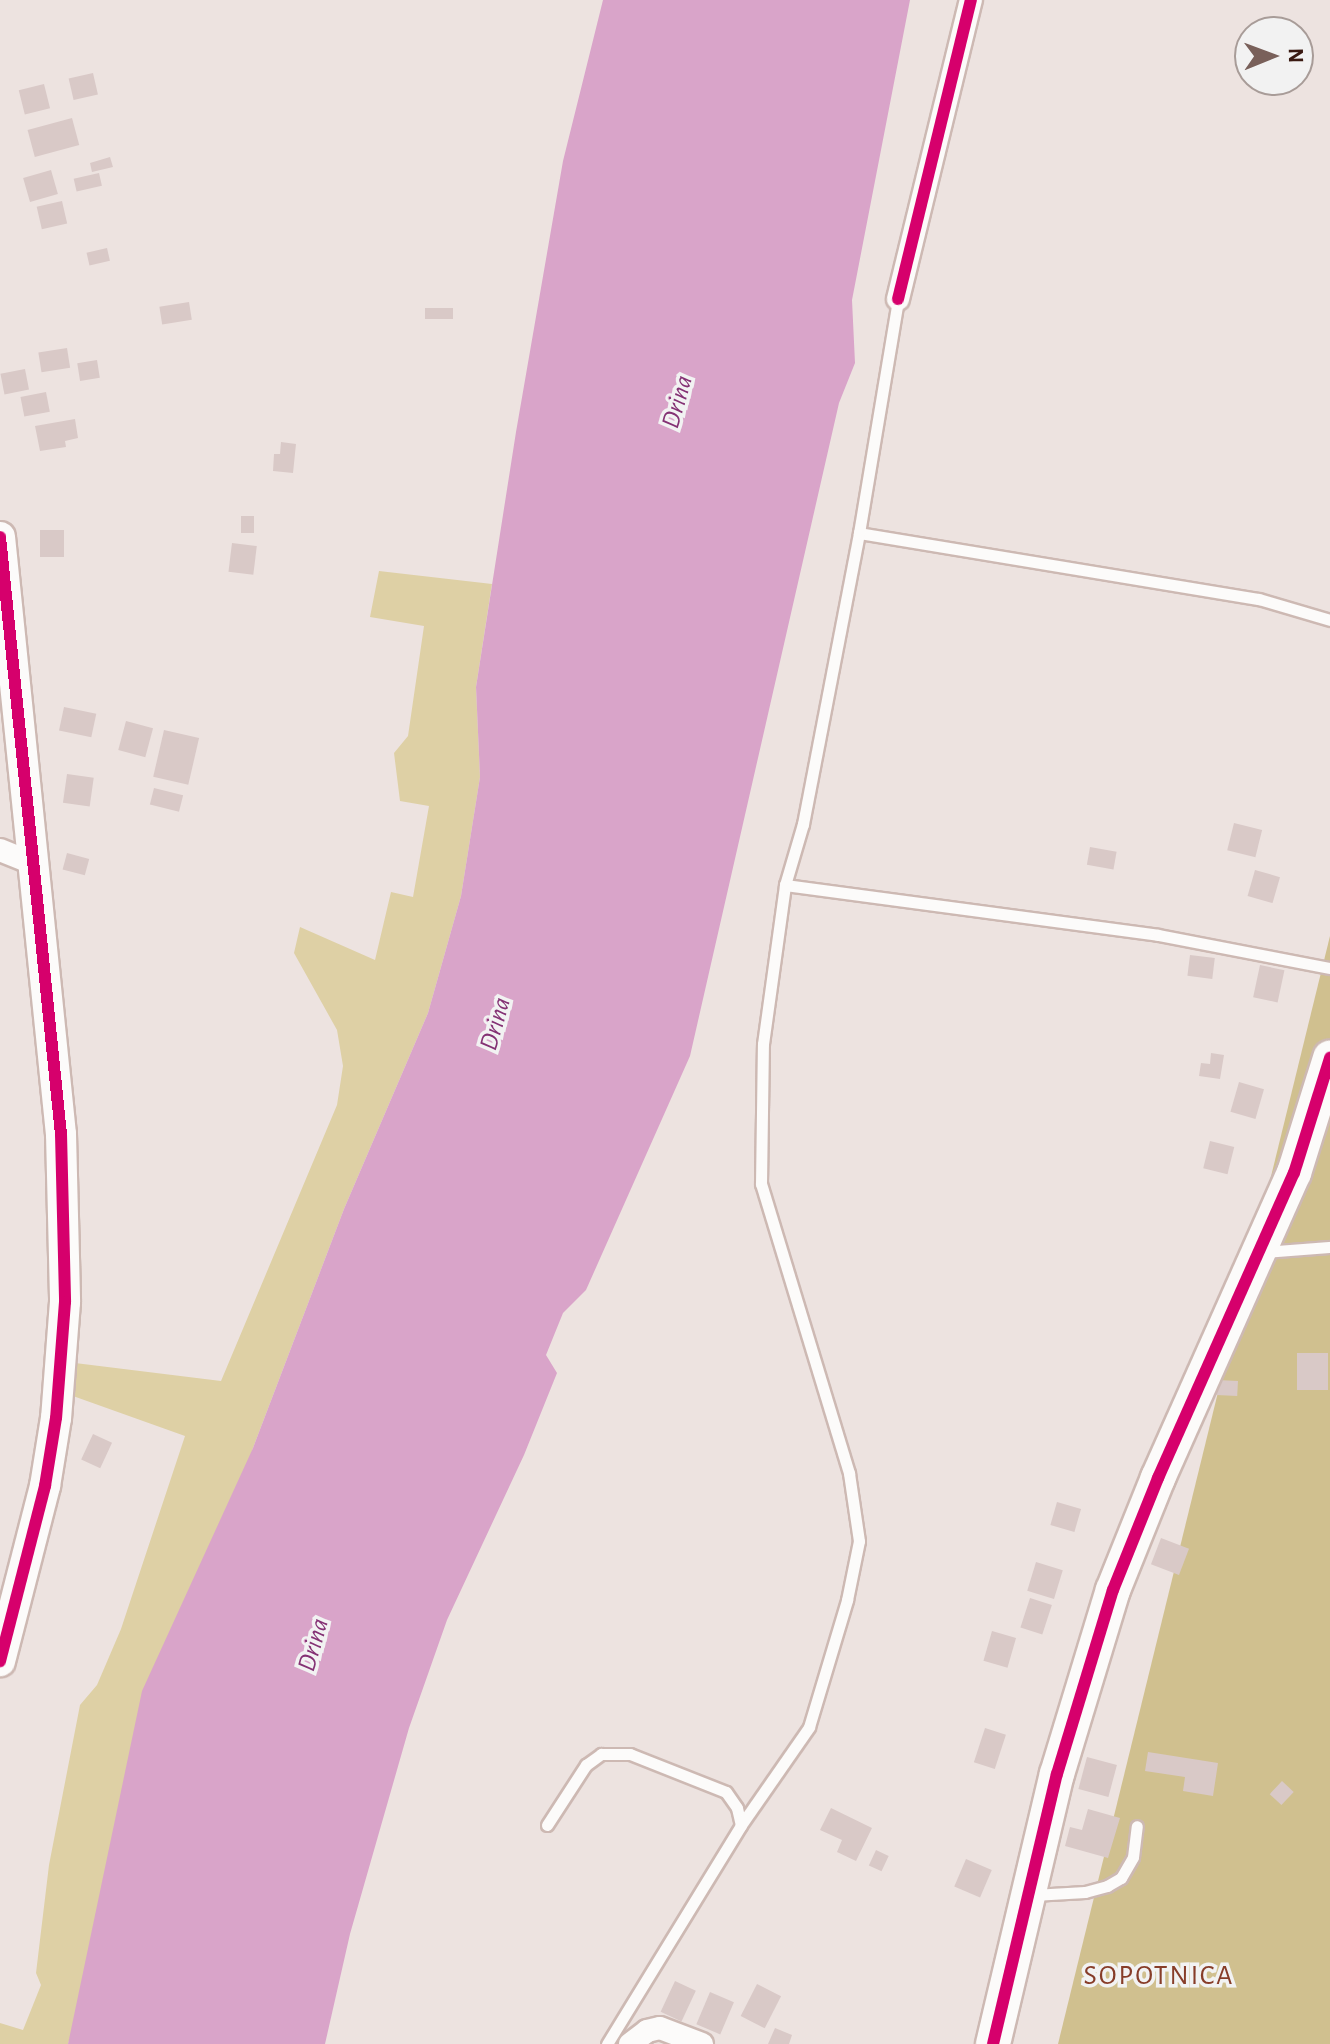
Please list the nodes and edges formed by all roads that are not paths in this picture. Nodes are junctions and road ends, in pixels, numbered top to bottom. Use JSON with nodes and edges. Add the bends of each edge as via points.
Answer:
{"nodes":[{"id":1,"x":971,"y":0,"type":"edge"},
{"id":2,"x":898,"y":299,"type":"joint"},
{"id":3,"x":859,"y":533,"type":"junction"},
{"id":4,"x":0,"y":537,"type":"edge"},
{"id":5,"x":1330,"y":620,"type":"edge"},
{"id":6,"x":0,"y":850,"type":"edge"},
{"id":7,"x":34,"y":864,"type":"junction"},
{"id":8,"x":785,"y":885,"type":"junction"},
{"id":9,"x":1330,"y":968,"type":"edge"},
{"id":10,"x":1330,"y":1058,"type":"edge"},
{"id":11,"x":1330,"y":1247,"type":"edge"},
{"id":12,"x":1259,"y":1253,"type":"junction"},
{"id":13,"x":0,"y":1661,"type":"edge"},
{"id":14,"x":547,"y":1825,"type":"dead end"},
{"id":15,"x":741,"y":1825,"type":"junction"},
{"id":16,"x":1137,"y":1826,"type":"dead end"},
{"id":17,"x":1028,"y":1896,"type":"junction"},
{"id":18,"x":607,"y":2044,"type":"edge"},
{"id":19,"x":630,"y":2044,"type":"edge"},
{"id":20,"x":702,"y":2044,"type":"edge"},
{"id":21,"x":993,"y":2044,"type":"edge"}],
"edges":[{"from":1,"to":2,"type":"street"},
{"from":2,"to":3,"type":"lane"},
{"from":3,"to":5,"type":"lane","via":[[1259,599]]},
{"from":3,"to":8,"type":"lane","via":[[803,824]]},
{"from":4,"to":7,"type":"street"},
{"from":6,"to":7,"type":"street"},
{"from":7,"to":13,"type":"street","via":[[61,1134],[65,1302],[45,1486]]},
{"from":8,"to":9,"type":"lane","via":[[1158,935]]},
{"from":8,"to":15,"type":"lane","via":[[763,1044],[761,1184],[849,1473],[859,1541],[809,1727]]},
{"from":10,"to":12,"type":"main road","via":[[1298,1161]]},
{"from":11,"to":12,"type":"lane"},
{"from":12,"to":17,"type":"main road","via":[[1113,1590],[1060,1762]]},
{"from":14,"to":15,"type":"lane","via":[[586,1765],[601,1754],[630,1754],[726,1792]]},
{"from":15,"to":18,"type":"lane"},
{"from":16,"to":17,"type":"lane","via":[[1133,1857],[1121,1878],[1085,1892]]},
{"from":17,"to":21,"type":"main road"},
{"from":19,"to":20,"type":"street","via":[[660,2028]]}]}
